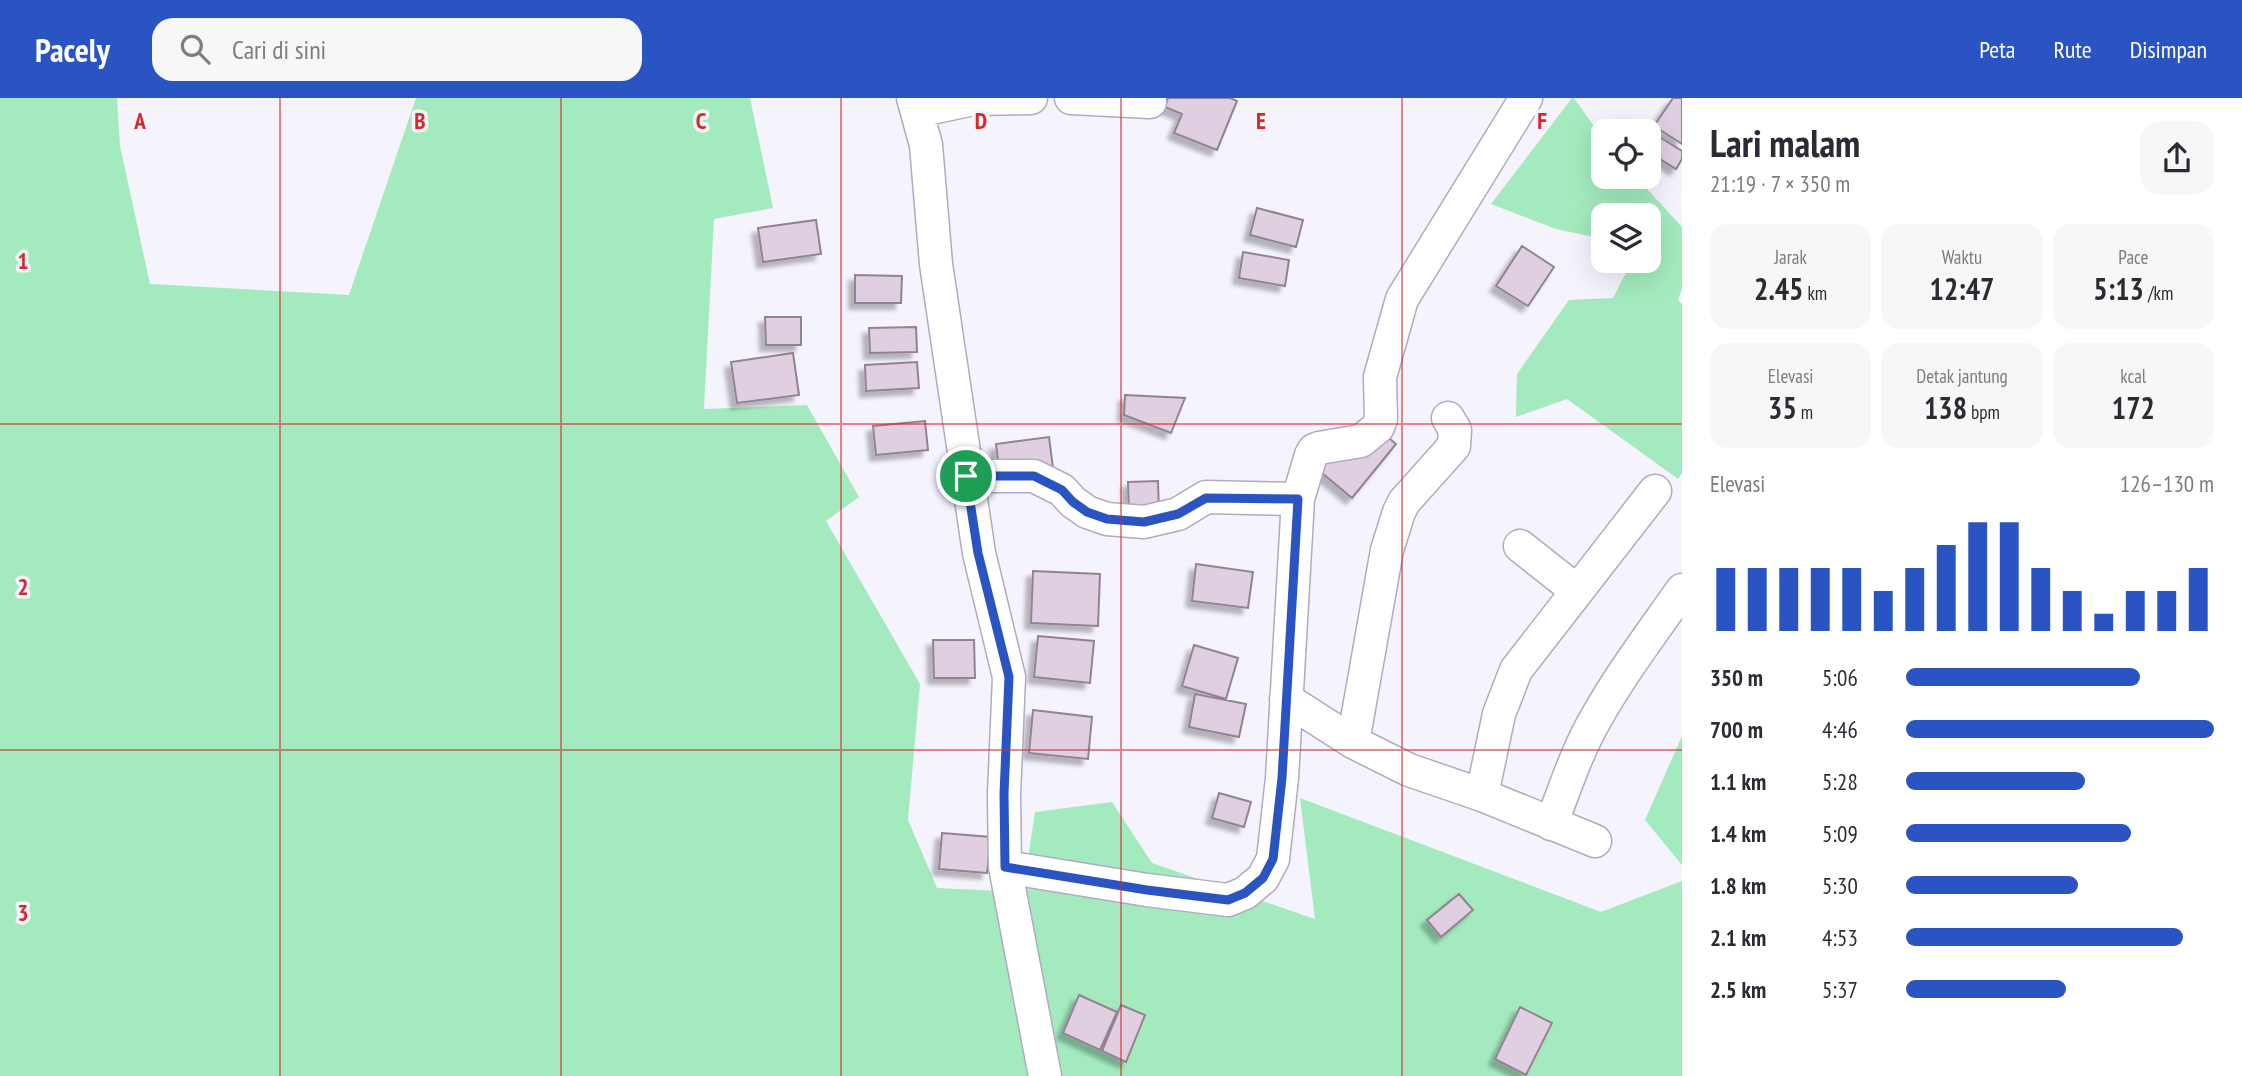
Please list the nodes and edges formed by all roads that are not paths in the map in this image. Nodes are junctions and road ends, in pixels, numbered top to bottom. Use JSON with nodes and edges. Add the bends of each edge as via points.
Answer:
{"nodes":[{"id":1,"x":1031,"y":98,"type":"edge"},
{"id":2,"x":1071,"y":98,"type":"edge"},
{"id":3,"x":1525,"y":98,"type":"edge"},
{"id":4,"x":1150,"y":102,"type":"dead end"},
{"id":5,"x":915,"y":104,"type":"edge"},
{"id":6,"x":1448,"y":418,"type":"dead end"},
{"id":7,"x":966,"y":476,"type":"junction"},
{"id":8,"x":1655,"y":491,"type":"dead end"},
{"id":9,"x":1298,"y":499,"type":"junction"},
{"id":10,"x":1520,"y":546,"type":"dead end"},
{"id":11,"x":1682,"y":590,"type":"edge"},
{"id":12,"x":1577,"y":591,"type":"junction"},
{"id":13,"x":1286,"y":699,"type":"junction"},
{"id":14,"x":1353,"y":742,"type":"junction"},
{"id":15,"x":1482,"y":795,"type":"junction"},
{"id":16,"x":1551,"y":824,"type":"junction"},
{"id":17,"x":1595,"y":841,"type":"dead end"},
{"id":18,"x":1005,"y":867,"type":"junction"},
{"id":19,"x":1045,"y":1076,"type":"edge"}],
"edges":[{"from":1,"to":5,"type":"street"},
{"from":2,"to":4,"type":"street"},
{"from":3,"to":9,"type":"street","via":[[1402,299],[1380,377],[1378,427],[1360,441],[1314,450]]},
{"from":5,"to":7,"type":"street","via":[[926,145],[936,264]]},
{"from":6,"to":14,"type":"street","via":[[1455,430],[1454,446],[1404,502],[1387,550]]},
{"from":7,"to":9,"type":"street","via":[[1034,476],[1062,490],[1087,512],[1144,522],[1178,514],[1206,498]]},
{"from":7,"to":18,"type":"street","via":[[978,553],[1009,677]]},
{"from":8,"to":12,"type":"street"},
{"from":9,"to":13,"type":"street"},
{"from":10,"to":12,"type":"street"},
{"from":11,"to":16,"type":"street","via":[[1595,720]]},
{"from":12,"to":15,"type":"street","via":[[1516,670],[1499,714]]},
{"from":13,"to":14,"type":"street"},
{"from":13,"to":18,"type":"street","via":[[1273,859],[1263,878],[1245,893],[1228,900]]},
{"from":14,"to":15,"type":"street","via":[[1409,770]]},
{"from":15,"to":16,"type":"street"},
{"from":16,"to":17,"type":"street"},
{"from":18,"to":19,"type":"street"}]}
